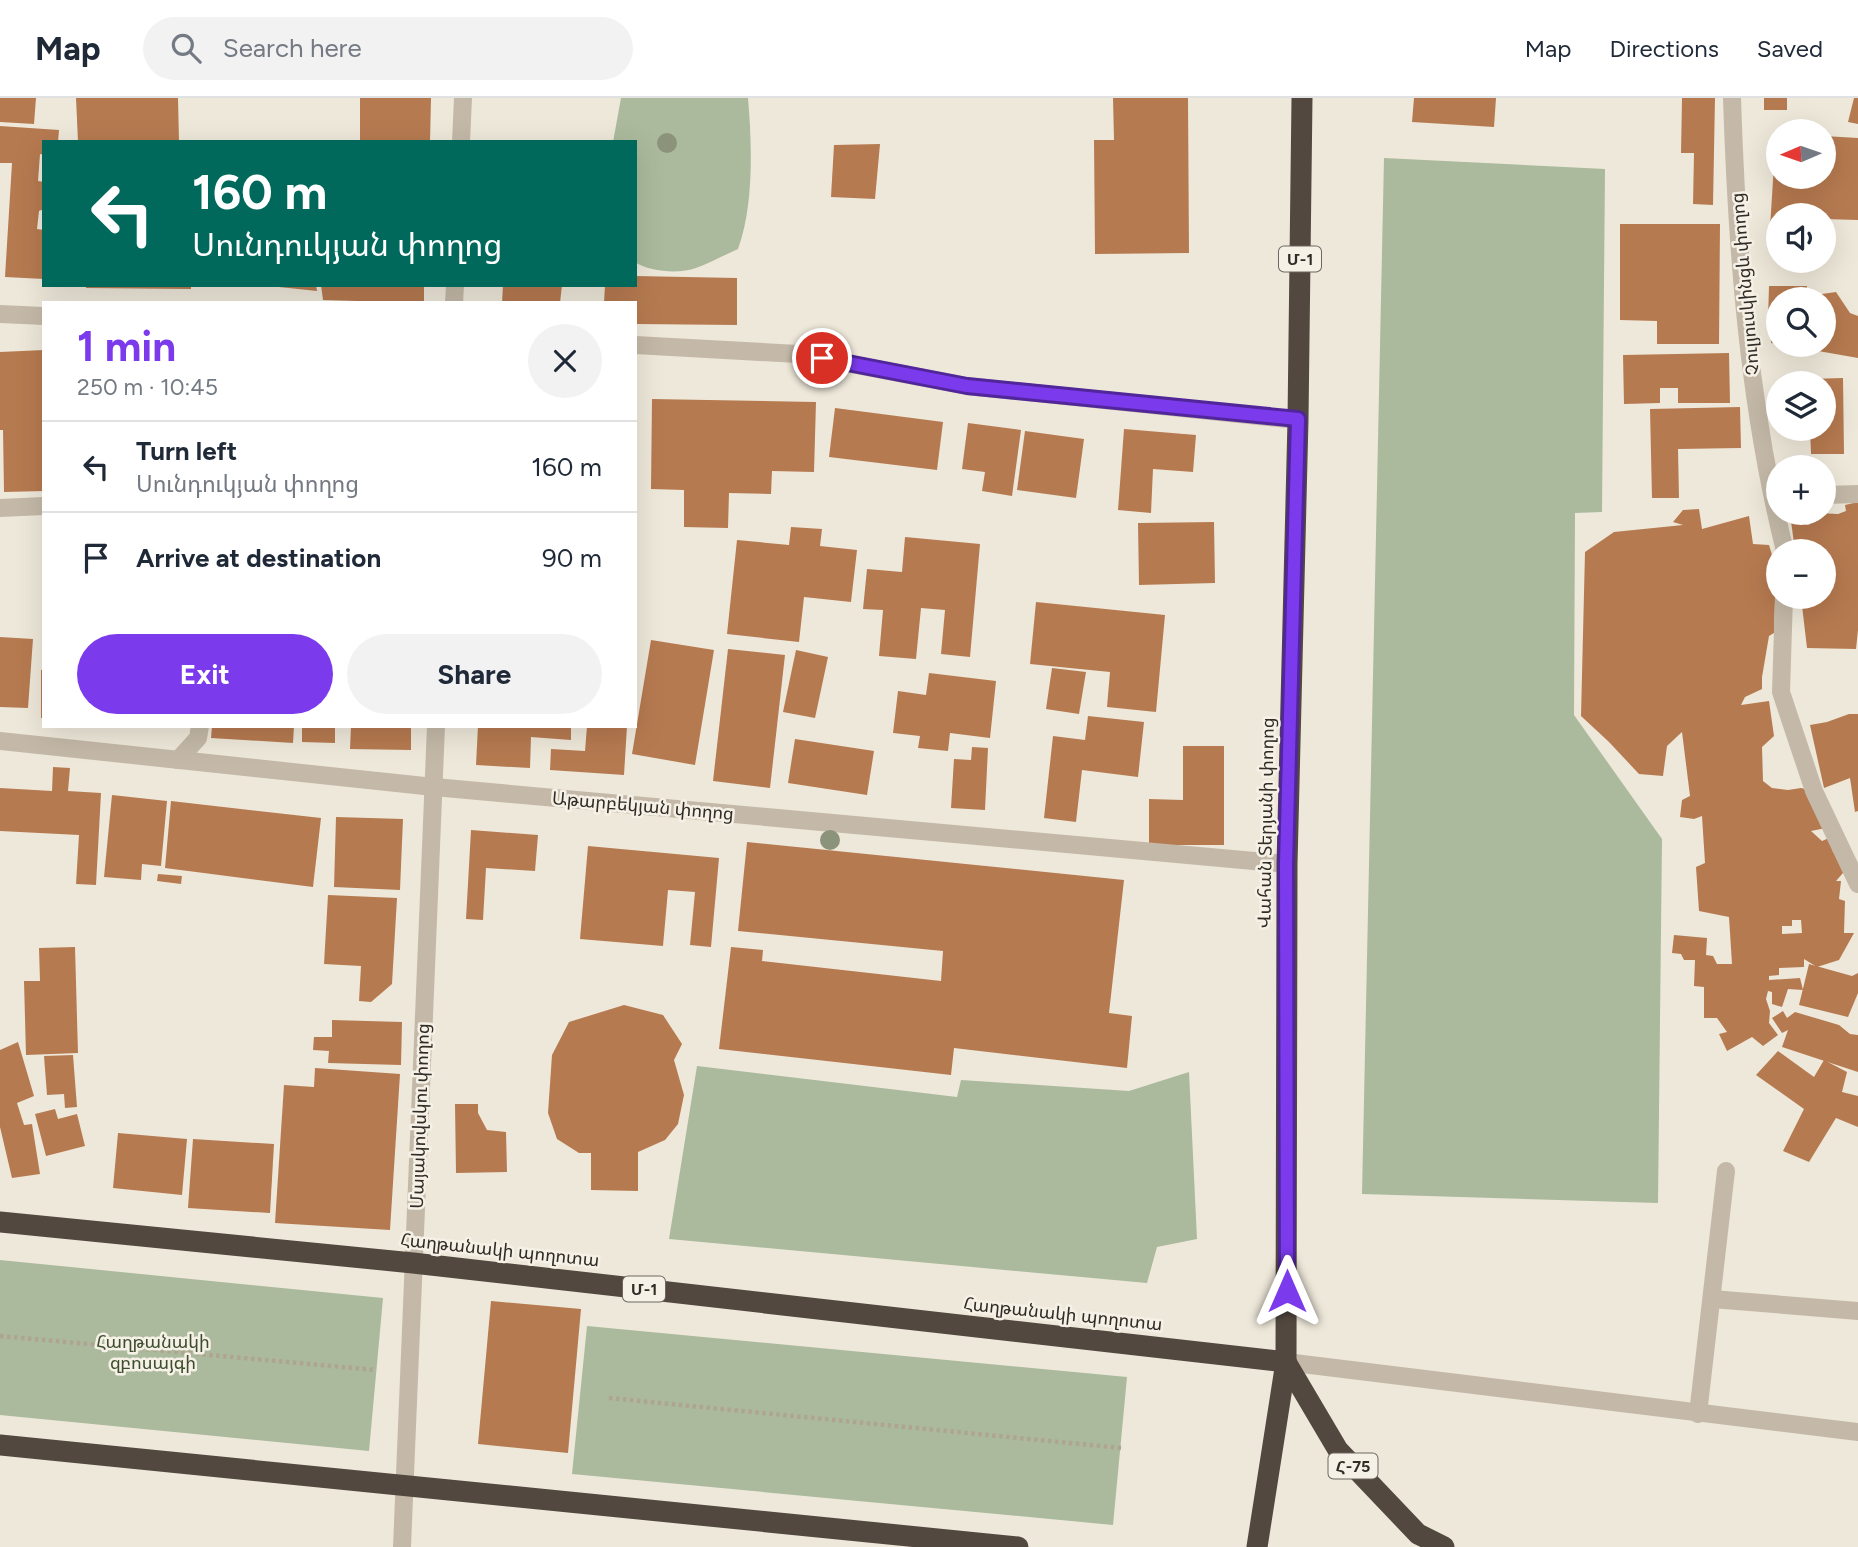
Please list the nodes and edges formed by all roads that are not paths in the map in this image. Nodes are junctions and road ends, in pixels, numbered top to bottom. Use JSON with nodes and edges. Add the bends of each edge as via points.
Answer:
{"nodes":[{"id":1,"x":463,"y":98,"type":"edge"},
{"id":2,"x":1302,"y":98,"type":"edge"},
{"id":3,"x":1732,"y":98,"type":"edge"},
{"id":4,"x":461,"y":140,"type":"edge"},
{"id":5,"x":0,"y":314,"type":"edge"},
{"id":6,"x":42,"y":316,"type":"edge"},
{"id":7,"x":637,"y":345,"type":"edge"},
{"id":8,"x":1298,"y":419,"type":"junction"},
{"id":9,"x":1767,"y":455,"type":"edge"},
{"id":10,"x":1858,"y":494,"type":"edge"},
{"id":11,"x":1836,"y":495,"type":"edge"},
{"id":12,"x":42,"y":506,"type":"edge"},
{"id":13,"x":0,"y":508,"type":"edge"},
{"id":14,"x":1784,"y":609,"type":"edge"},
{"id":15,"x":200,"y":728,"type":"edge"},
{"id":16,"x":436,"y":728,"type":"edge"},
{"id":17,"x":0,"y":741,"type":"edge"},
{"id":18,"x":178,"y":760,"type":"junction"},
{"id":19,"x":433,"y":787,"type":"junction"},
{"id":20,"x":1286,"y":864,"type":"junction"},
{"id":21,"x":1858,"y":884,"type":"edge"},
{"id":22,"x":1726,"y":1171,"type":"dead end"},
{"id":23,"x":0,"y":1222,"type":"edge"},
{"id":24,"x":413,"y":1263,"type":"junction"},
{"id":25,"x":1712,"y":1299,"type":"junction"},
{"id":26,"x":1858,"y":1311,"type":"edge"},
{"id":27,"x":1286,"y":1362,"type":"junction"},
{"id":28,"x":1698,"y":1414,"type":"junction"},
{"id":29,"x":1858,"y":1432,"type":"edge"},
{"id":30,"x":1,"y":1447,"type":"edge"},
{"id":31,"x":404,"y":1486,"type":"junction"},
{"id":32,"x":402,"y":1547,"type":"edge"},
{"id":33,"x":1018,"y":1547,"type":"edge"},
{"id":34,"x":1257,"y":1547,"type":"edge"},
{"id":35,"x":1444,"y":1547,"type":"edge"}],
"edges":[{"from":1,"to":4,"type":"street"},
{"from":2,"to":8,"type":"highway","name":"Վահան Տերյանի փողոց","number":"Մ-1"},
{"from":3,"to":9,"type":"street","name":"Չուլյուսկինցև փողոց","via":[[1745,332]]},
{"from":5,"to":6,"type":"street"},
{"from":7,"to":8,"type":"street","via":[[798,354],[967,386]]},
{"from":8,"to":20,"type":"highway","name":"Վահան Տերյանի փողոց","number":"Մ-1"},
{"from":10,"to":11,"type":"street"},
{"from":12,"to":13,"type":"street"},
{"from":14,"to":21,"type":"street","via":[[1781,692],[1814,791]]},
{"from":15,"to":18,"type":"street","via":[[198,738]]},
{"from":16,"to":19,"type":"street","name":"Մայակովսկու փողոց"},
{"from":17,"to":18,"type":"street","name":"Աթարբեկյան փողոց"},
{"from":18,"to":19,"type":"street","name":"Աթարբեկյան փողոց"},
{"from":19,"to":20,"type":"street","name":"Աթարբեկյան փողոց"},
{"from":19,"to":24,"type":"street","name":"Մայակովսկու փողոց"},
{"from":20,"to":27,"type":"highway","name":"Վահան Տերյանի փողոց","number":"Մ-1"},
{"from":22,"to":25,"type":"street"},
{"from":23,"to":24,"type":"highway","name":"Հաղթանակի պողոտա","number":"Մ-1"},
{"from":24,"to":27,"type":"highway","name":"Հաղթանակի պողոտա","number":"Մ-1"},
{"from":24,"to":31,"type":"street","name":"Մայակովսկու փողոց"},
{"from":25,"to":26,"type":"street"},
{"from":25,"to":28,"type":"street"},
{"from":27,"to":28,"type":"street"},
{"from":27,"to":34,"type":"highway","name":"Վահան Տերյանի փողոց","number":"Մ-1"},
{"from":27,"to":35,"type":"highway","number":"Հ-75","via":[[1338,1450],[1418,1534]]},
{"from":28,"to":29,"type":"street"},
{"from":30,"to":31,"type":"highway"},
{"from":31,"to":32,"type":"street","name":"Մայակովսկու փողոց"},
{"from":31,"to":33,"type":"highway"}]}
